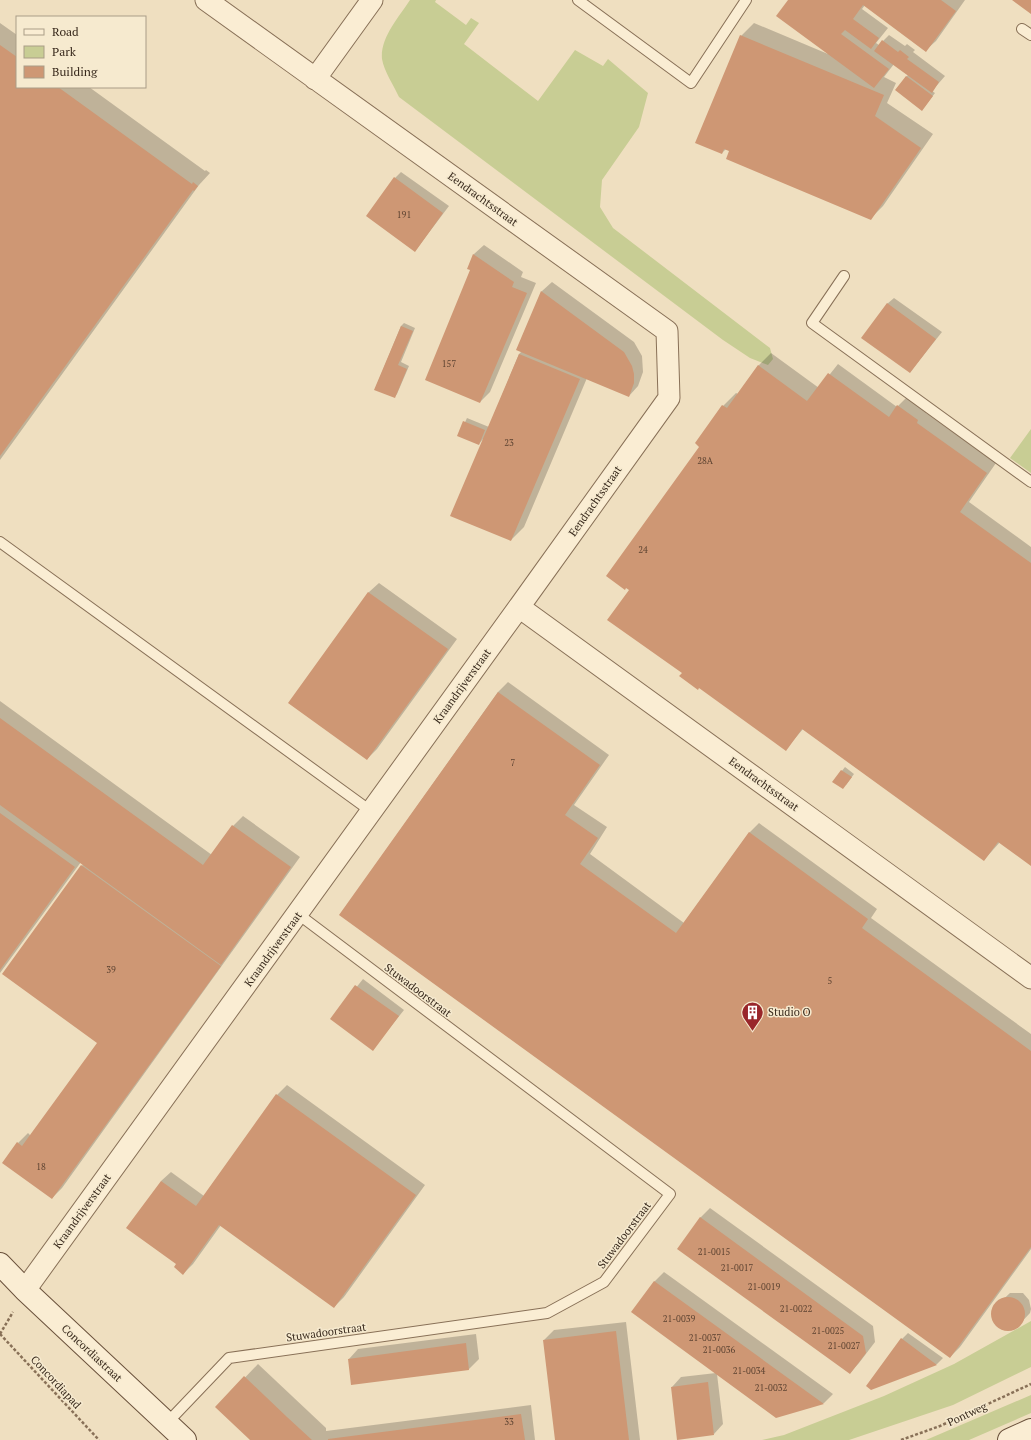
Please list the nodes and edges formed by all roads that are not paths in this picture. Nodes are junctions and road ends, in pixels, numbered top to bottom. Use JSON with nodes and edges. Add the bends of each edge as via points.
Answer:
{"nodes":[{"id":1,"x":206,"y":0,"type":"edge"},
{"id":2,"x":372,"y":0,"type":"edge"},
{"id":3,"x":578,"y":0,"type":"edge"},
{"id":4,"x":746,"y":0,"type":"edge"},
{"id":5,"x":1022,"y":29,"type":"dead end"},
{"id":6,"x":1031,"y":35,"type":"edge"},
{"id":7,"x":314,"y":79,"type":"junction"},
{"id":8,"x":844,"y":276,"type":"dead end"},
{"id":9,"x":1031,"y":482,"type":"edge"},
{"id":10,"x":0,"y":542,"type":"edge"},
{"id":11,"x":519,"y":607,"type":"junction"},
{"id":12,"x":372,"y":812,"type":"junction"},
{"id":13,"x":298,"y":914,"type":"junction"},
{"id":14,"x":1031,"y":978,"type":"edge"},
{"id":15,"x":0,"y":1264,"type":"edge"},
{"id":16,"x":25,"y":1290,"type":"junction"},
{"id":17,"x":167,"y":1423,"type":"junction"},
{"id":18,"x":1031,"y":1430,"type":"edge"},
{"id":19,"x":185,"y":1440,"type":"edge"},
{"id":20,"x":1008,"y":1440,"type":"edge"}],
"edges":[{"from":1,"to":7,"type":"street","name":"Eendrachtsstraat"},
{"from":2,"to":7,"type":"street"},
{"from":3,"to":4,"type":"lane","via":[[691,83]]},
{"from":5,"to":6,"type":"lane"},
{"from":7,"to":11,"type":"street","name":"Eendrachtsstraat","via":[[667,331],[668,398]]},
{"from":8,"to":9,"type":"lane","via":[[812,323]]},
{"from":10,"to":12,"type":"lane"},
{"from":11,"to":12,"type":"street","name":"Kraandrijverstraat"},
{"from":11,"to":14,"type":"street","name":"Eendrachtsstraat"},
{"from":12,"to":13,"type":"street","name":"Kraandrijverstraat"},
{"from":13,"to":16,"type":"street","name":"Kraandrijverstraat"},
{"from":13,"to":17,"type":"lane","name":"Stuwadoorstraat","via":[[670,1194],[604,1282],[547,1312],[229,1358]]},
{"from":15,"to":16,"type":"street","name":"Concordiastraat"},
{"from":16,"to":17,"type":"street","name":"Concordiastraat"},
{"from":17,"to":19,"type":"street","name":"Concordiastraat"},
{"from":18,"to":20,"type":"street"}]}
